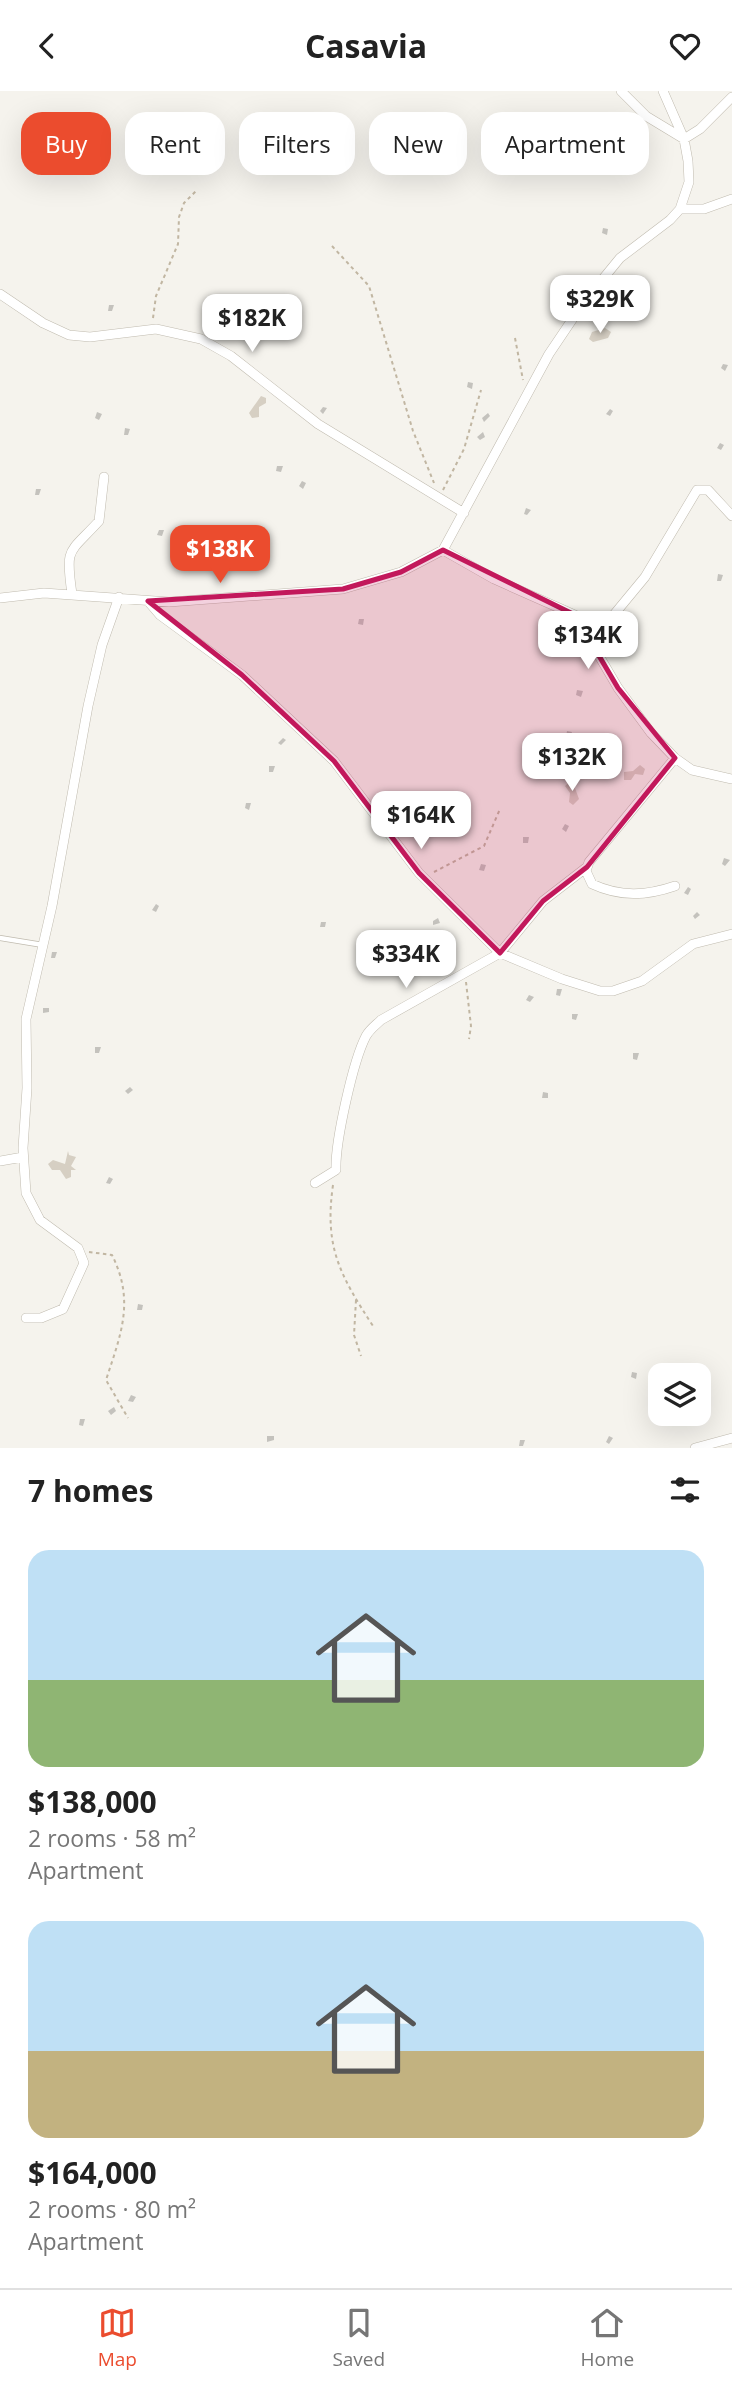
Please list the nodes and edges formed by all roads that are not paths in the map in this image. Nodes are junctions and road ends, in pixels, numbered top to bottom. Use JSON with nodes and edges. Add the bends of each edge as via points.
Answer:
{"nodes":[{"id":1,"x":621,"y":91,"type":"edge"},
{"id":2,"x":663,"y":91,"type":"edge"},
{"id":3,"x":732,"y":97,"type":"edge"},
{"id":4,"x":684,"y":139,"type":"junction"},
{"id":5,"x":732,"y":199,"type":"edge"},
{"id":6,"x":680,"y":209,"type":"junction"},
{"id":7,"x":0,"y":294,"type":"edge"},
{"id":8,"x":104,"y":477,"type":"dead end"},
{"id":9,"x":464,"y":513,"type":"junction"},
{"id":10,"x":732,"y":516,"type":"edge"},
{"id":11,"x":443,"y":550,"type":"junction"},
{"id":12,"x":72,"y":594,"type":"junction"},
{"id":13,"x":119,"y":597,"type":"junction"},
{"id":14,"x":0,"y":599,"type":"edge"},
{"id":15,"x":148,"y":601,"type":"junction"},
{"id":16,"x":589,"y":637,"type":"junction"},
{"id":17,"x":675,"y":758,"type":"junction"},
{"id":18,"x":732,"y":779,"type":"edge"},
{"id":19,"x":587,"y":867,"type":"junction"},
{"id":20,"x":676,"y":886,"type":"dead end"},
{"id":21,"x":732,"y":934,"type":"edge"},
{"id":22,"x":0,"y":938,"type":"edge"},
{"id":23,"x":44,"y":945,"type":"junction"},
{"id":24,"x":500,"y":953,"type":"junction"},
{"id":25,"x":23,"y":1157,"type":"junction"},
{"id":26,"x":0,"y":1161,"type":"edge"},
{"id":27,"x":315,"y":1183,"type":"dead end"},
{"id":28,"x":26,"y":1318,"type":"dead end"},
{"id":29,"x":732,"y":1439,"type":"edge"},
{"id":30,"x":695,"y":1448,"type":"edge"}],
"edges":[{"from":1,"to":4,"type":"street","via":[[646,116]]},
{"from":2,"to":4,"type":"street"},
{"from":3,"to":4,"type":"street"},
{"from":4,"to":6,"type":"street","via":[[689,173]]},
{"from":5,"to":6,"type":"street","via":[[704,209]]},
{"from":6,"to":9,"type":"street","via":[[601,280],[549,354]]},
{"from":7,"to":9,"type":"street","via":[[69,335],[156,329],[217,347],[318,423]]},
{"from":8,"to":12,"type":"street","via":[[99,521],[78,539],[68,557]]},
{"from":9,"to":11,"type":"street"},
{"from":10,"to":16,"type":"street","via":[[708,490],[697,490],[645,577],[607,623]]},
{"from":11,"to":15,"type":"street","via":[[387,578],[343,589]]},
{"from":11,"to":16,"type":"street","via":[[575,615]]},
{"from":12,"to":13,"type":"street"},
{"from":12,"to":14,"type":"street"},
{"from":13,"to":15,"type":"street"},
{"from":13,"to":23,"type":"street","via":[[88,706]]},
{"from":15,"to":24,"type":"street","via":[[160,615],[242,675],[334,761],[423,877]]},
{"from":16,"to":17,"type":"street","via":[[618,688]]},
{"from":17,"to":18,"type":"street","via":[[692,770]]},
{"from":17,"to":19,"type":"street"},
{"from":19,"to":20,"type":"street","via":[[592,884],[624,894]]},
{"from":19,"to":24,"type":"street","via":[[542,901]]},
{"from":21,"to":24,"type":"street","via":[[693,944],[642,981],[613,991],[562,979]]},
{"from":22,"to":23,"type":"lane"},
{"from":23,"to":25,"type":"street","via":[[26,1019]]},
{"from":24,"to":27,"type":"street","via":[[381,1020],[368,1032],[335,1150],[336,1170]]},
{"from":25,"to":26,"type":"street"},
{"from":25,"to":28,"type":"street","via":[[32,1208],[53,1232],[81,1251],[84,1263],[63,1309],[41,1318]]},
{"from":29,"to":30,"type":"street"}]}
